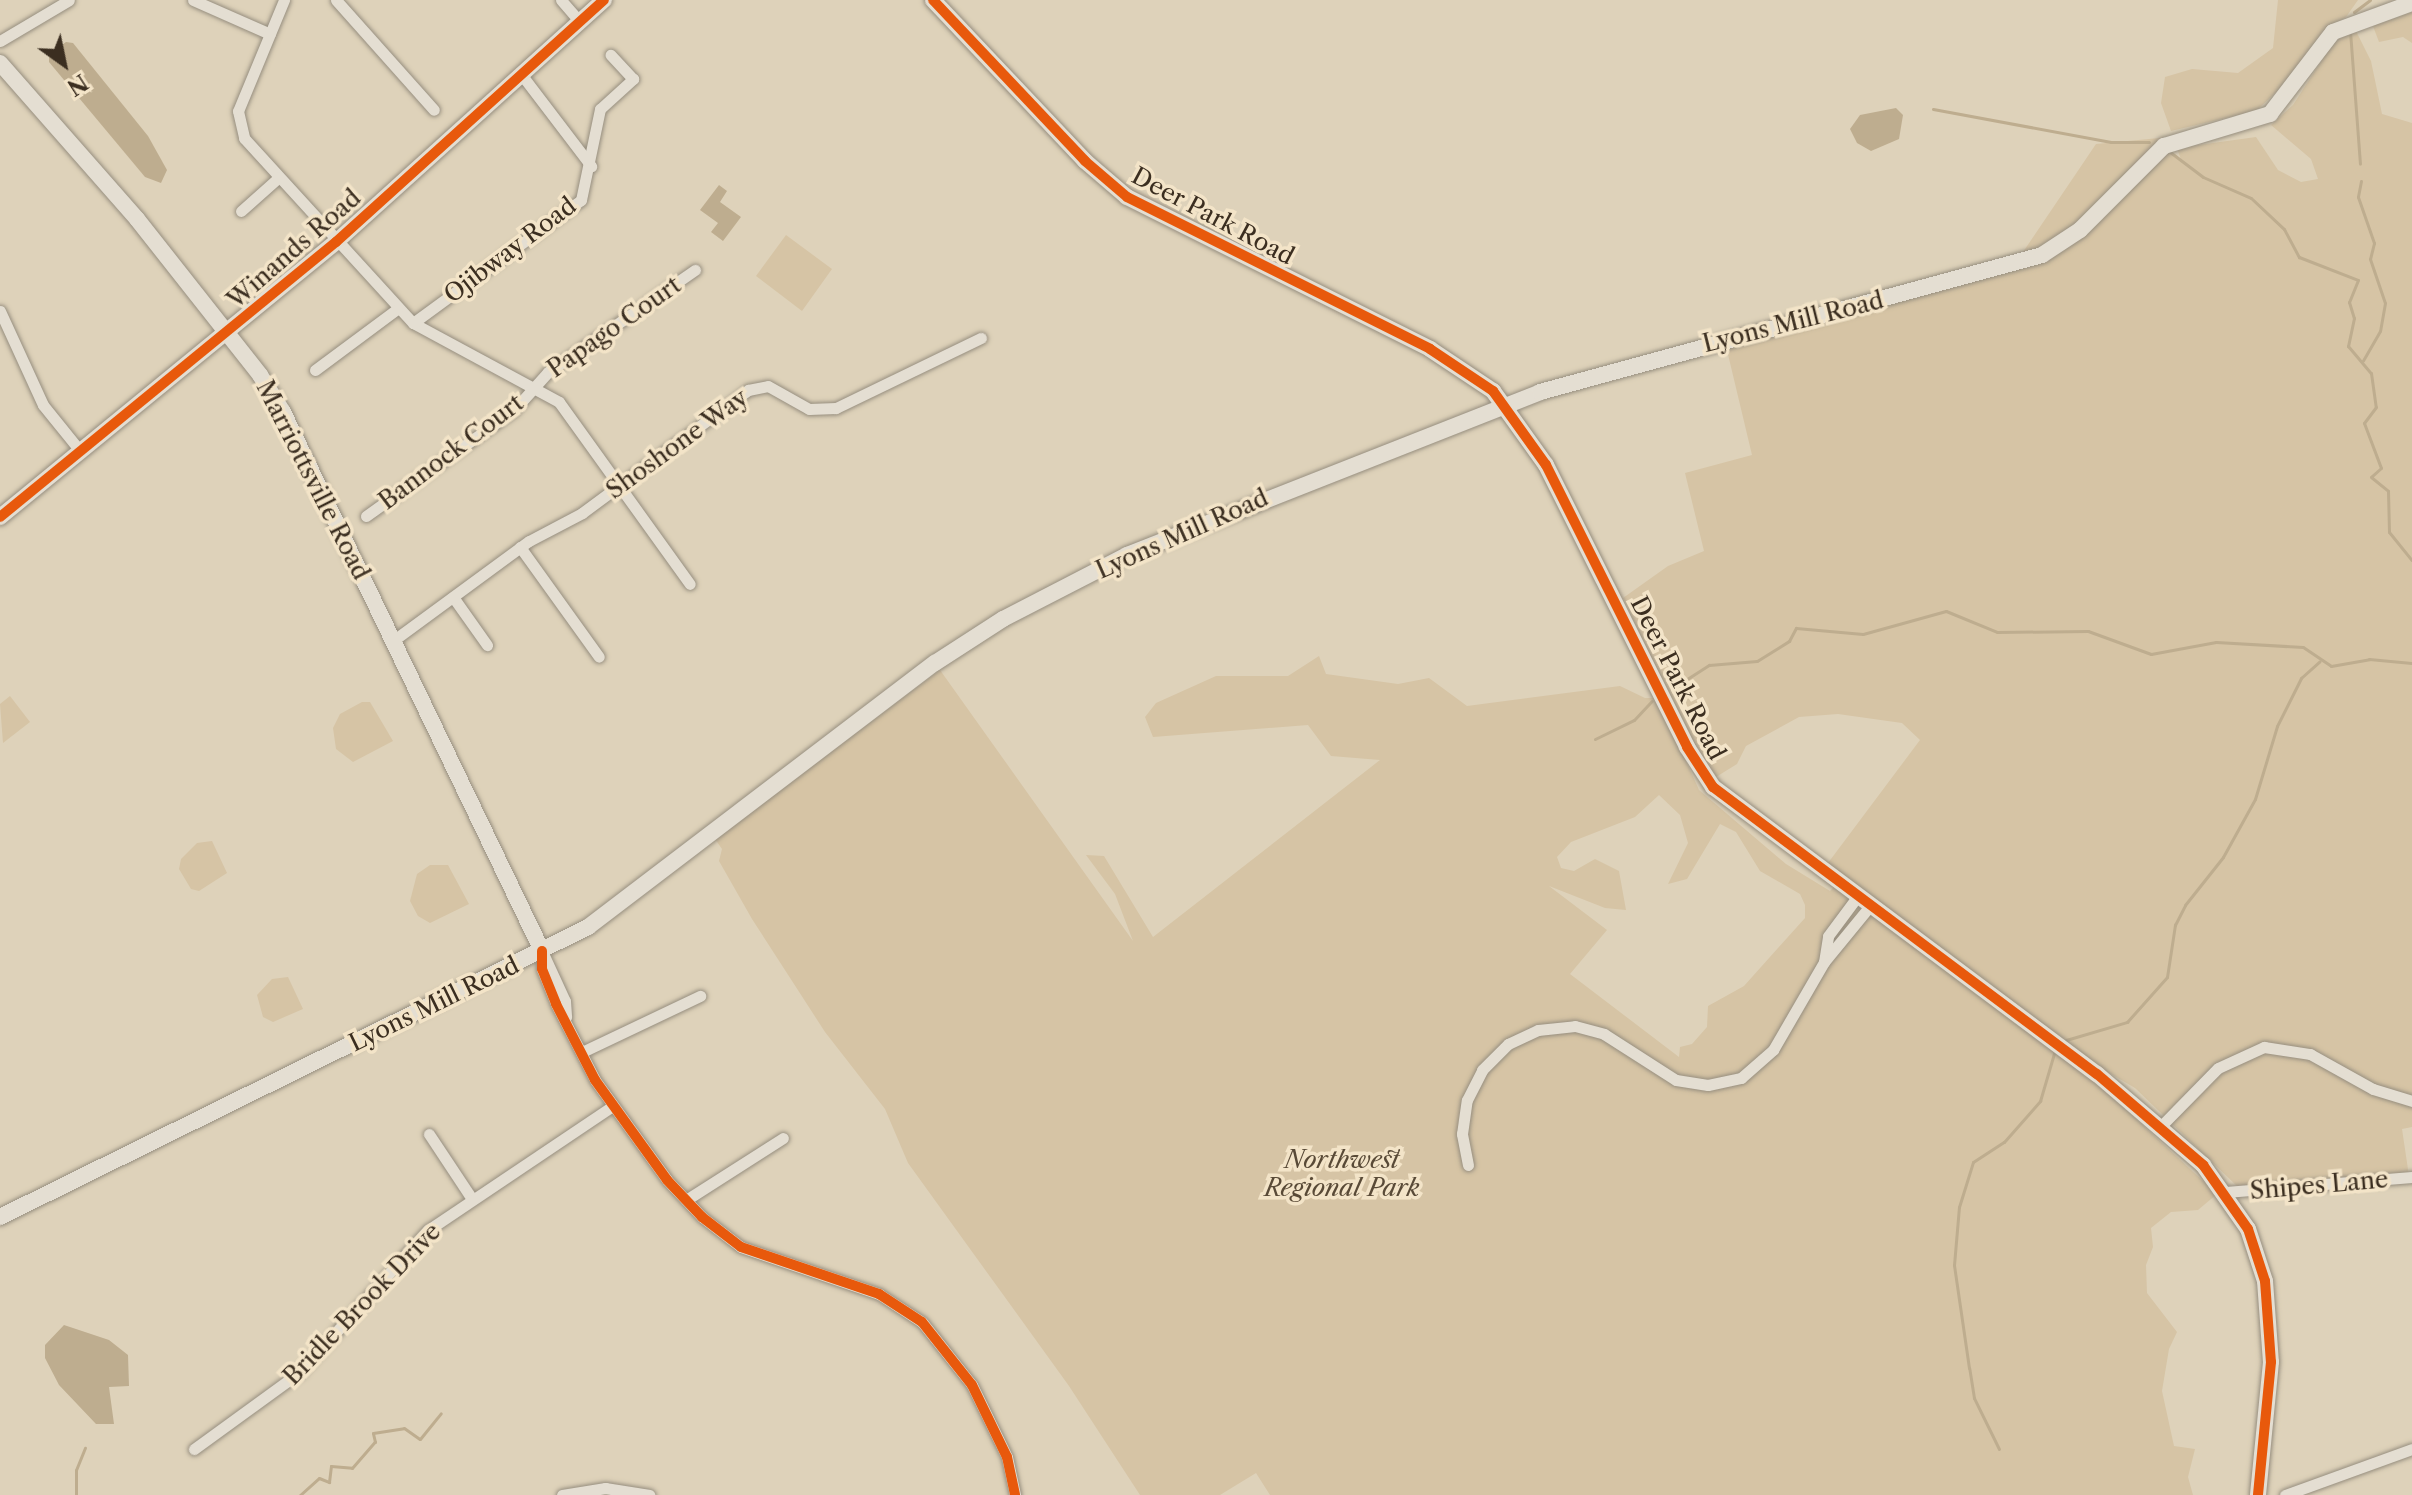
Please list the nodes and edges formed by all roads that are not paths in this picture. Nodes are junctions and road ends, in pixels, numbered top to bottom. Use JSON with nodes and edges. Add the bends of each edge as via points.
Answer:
{"nodes":[{"id":1,"x":69,"y":0,"type":"edge"},
{"id":2,"x":193,"y":0,"type":"edge"},
{"id":3,"x":284,"y":0,"type":"edge"},
{"id":4,"x":336,"y":0,"type":"edge"},
{"id":5,"x":561,"y":0,"type":"edge"},
{"id":6,"x":604,"y":0,"type":"edge"},
{"id":7,"x":933,"y":0,"type":"edge"},
{"id":8,"x":2412,"y":3,"type":"edge"},
{"id":9,"x":580,"y":22,"type":"junction"},
{"id":10,"x":270,"y":34,"type":"junction"},
{"id":11,"x":0,"y":41,"type":"edge"},
{"id":12,"x":611,"y":55,"type":"dead end"},
{"id":13,"x":0,"y":63,"type":"edge"},
{"id":14,"x":521,"y":74,"type":"junction"},
{"id":15,"x":434,"y":110,"type":"dead end"},
{"id":16,"x":591,"y":166,"type":"junction"},
{"id":17,"x":278,"y":178,"type":"junction"},
{"id":18,"x":241,"y":211,"type":"dead end"},
{"id":19,"x":336,"y":242,"type":"junction"},
{"id":20,"x":695,"y":270,"type":"dead end"},
{"id":21,"x":397,"y":309,"type":"junction"},
{"id":22,"x":0,"y":311,"type":"edge"},
{"id":23,"x":413,"y":323,"type":"junction"},
{"id":24,"x":228,"y":333,"type":"junction"},
{"id":25,"x":981,"y":338,"type":"dead end"},
{"id":26,"x":315,"y":370,"type":"dead end"},
{"id":27,"x":534,"y":386,"type":"junction"},
{"id":28,"x":1505,"y":404,"type":"junction"},
{"id":29,"x":81,"y":452,"type":"junction"},
{"id":30,"x":620,"y":485,"type":"junction"},
{"id":31,"x":366,"y":516,"type":"dead end"},
{"id":32,"x":0,"y":517,"type":"edge"},
{"id":33,"x":520,"y":547,"type":"junction"},
{"id":34,"x":690,"y":584,"type":"dead end"},
{"id":35,"x":453,"y":597,"type":"junction"},
{"id":36,"x":394,"y":640,"type":"junction"},
{"id":37,"x":487,"y":645,"type":"dead end"},
{"id":38,"x":599,"y":657,"type":"dead end"},
{"id":39,"x":1863,"y":901,"type":"junction"},
{"id":40,"x":542,"y":951,"type":"junction"},
{"id":41,"x":700,"y":996,"type":"dead end"},
{"id":42,"x":582,"y":1052,"type":"junction"},
{"id":43,"x":2412,"y":1101,"type":"edge"},
{"id":44,"x":611,"y":1107,"type":"junction"},
{"id":45,"x":2161,"y":1126,"type":"junction"},
{"id":46,"x":429,"y":1134,"type":"dead end"},
{"id":47,"x":783,"y":1138,"type":"dead end"},
{"id":48,"x":1468,"y":1165,"type":"dead end"},
{"id":49,"x":2412,"y":1177,"type":"edge"},
{"id":50,"x":2225,"y":1192,"type":"junction"},
{"id":51,"x":472,"y":1199,"type":"junction"},
{"id":52,"x":686,"y":1200,"type":"junction"},
{"id":53,"x":0,"y":1217,"type":"edge"},
{"id":54,"x":194,"y":1449,"type":"dead end"},
{"id":55,"x":2412,"y":1449,"type":"edge"},
{"id":56,"x":562,"y":1495,"type":"edge"},
{"id":57,"x":649,"y":1495,"type":"edge"},
{"id":58,"x":1015,"y":1495,"type":"edge"},
{"id":59,"x":2258,"y":1495,"type":"edge"},
{"id":60,"x":2285,"y":1495,"type":"edge"}],
"edges":[{"from":1,"to":11,"type":"street"},
{"from":2,"to":10,"type":"street"},
{"from":3,"to":10,"type":"street"},
{"from":4,"to":15,"type":"street"},
{"from":5,"to":9,"type":"street"},
{"from":6,"to":9,"type":"main road","name":"Winands Road"},
{"from":7,"to":28,"type":"main road","name":"Deer Park Road","via":[[1085,161],[1127,197],[1443,356]]},
{"from":8,"to":28,"type":"main road","name":"Lyons Mill Road","via":[[2333,32],[2270,114],[2164,146],[2080,230],[2042,255],[1648,359]]},
{"from":9,"to":14,"type":"main road","name":"Winands Road"},
{"from":10,"to":17,"type":"street","via":[[237,121],[244,138]]},
{"from":12,"to":16,"type":"street","name":"Ojibway Road","via":[[633,79],[600,109]]},
{"from":13,"to":24,"type":"main road","name":"Marriottsville Road","via":[[87,159]]},
{"from":14,"to":16,"type":"street"},
{"from":14,"to":19,"type":"main road","name":"Winands Road"},
{"from":16,"to":23,"type":"street","name":"Ojibway Road","via":[[576,204]]},
{"from":17,"to":18,"type":"street"},
{"from":17,"to":19,"type":"street"},
{"from":19,"to":21,"type":"street"},
{"from":19,"to":24,"type":"main road","name":"Winands Road"},
{"from":20,"to":27,"type":"street","name":"Papago Court"},
{"from":21,"to":23,"type":"street"},
{"from":21,"to":26,"type":"street"},
{"from":22,"to":29,"type":"street","via":[[43,405]]},
{"from":23,"to":27,"type":"street"},
{"from":24,"to":29,"type":"main road","name":"Winands Road"},
{"from":24,"to":36,"type":"main road","name":"Marriottsville Road","via":[[283,412]]},
{"from":25,"to":30,"type":"street","name":"Shoshone Way","via":[[836,408],[809,409],[768,386],[748,390]]},
{"from":27,"to":30,"type":"street","via":[[568,412]]},
{"from":27,"to":31,"type":"street","name":"Bannock Court","via":[[514,410]]},
{"from":28,"to":39,"type":"main road","name":"Deer Park Road","via":[[1546,465],[1706,778]]},
{"from":28,"to":40,"type":"main road","name":"Lyons Mill Road","via":[[1171,534],[1003,619],[865,713],[620,907]]},
{"from":29,"to":32,"type":"main road","name":"Winands Road"},
{"from":30,"to":33,"type":"street","name":"Shoshone Way"},
{"from":30,"to":34,"type":"street"},
{"from":33,"to":35,"type":"street","name":"Shoshone Way"},
{"from":33,"to":38,"type":"street"},
{"from":35,"to":36,"type":"street","name":"Shoshone Way"},
{"from":35,"to":37,"type":"street"},
{"from":36,"to":40,"type":"main road","name":"Marriottsville Road"},
{"from":39,"to":45,"type":"main road","name":"Deer Park Road"},
{"from":39,"to":48,"type":"street","via":[[1828,936],[1824,962],[1759,1066],[1730,1082],[1708,1085],[1676,1080],[1614,1040],[1583,1028],[1548,1028],[1518,1038],[1489,1061],[1471,1089],[1462,1123]]},
{"from":40,"to":42,"type":"street","name":"Marriottsville Road","via":[[542,969]]},
{"from":40,"to":53,"type":"main road","name":"Lyons Mill Road"},
{"from":41,"to":42,"type":"street"},
{"from":42,"to":44,"type":"street","name":"Marriottsville Road"},
{"from":43,"to":45,"type":"street","via":[[2373,1089],[2310,1054],[2264,1047],[2218,1068]]},
{"from":44,"to":51,"type":"street","name":"Bridle Brook Drive"},
{"from":44,"to":52,"type":"street","name":"Marriottsville Road"},
{"from":45,"to":50,"type":"main road","name":"Deer Park Road"},
{"from":46,"to":51,"type":"street"},
{"from":47,"to":52,"type":"street"},
{"from":49,"to":50,"type":"street","name":"Shipes Lane"},
{"from":50,"to":59,"type":"main road","name":"Deer Park Road","via":[[2256,1245],[2268,1302],[2270,1383]]},
{"from":51,"to":54,"type":"street","name":"Bridle Brook Drive","via":[[419,1239],[280,1390]]},
{"from":52,"to":58,"type":"street","name":"Marriottsville Road","via":[[722,1234],[761,1258],[851,1283],[922,1322],[972,1385],[1007,1457]]},
{"from":55,"to":60,"type":"street"},
{"from":56,"to":57,"type":"street","via":[[605,1488]]}]}
